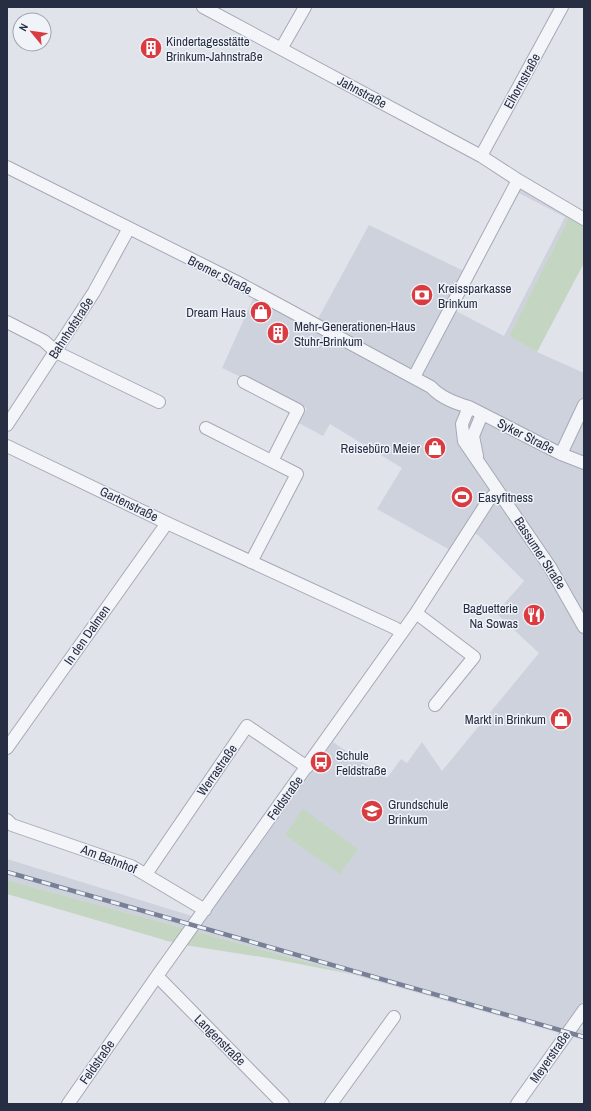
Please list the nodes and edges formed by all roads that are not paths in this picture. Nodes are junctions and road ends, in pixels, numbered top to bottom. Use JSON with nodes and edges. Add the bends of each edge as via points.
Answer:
{"nodes":[{"id":1,"x":203,"y":7,"type":"edge"},
{"id":2,"x":305,"y":7,"type":"edge"},
{"id":3,"x":562,"y":7,"type":"edge"},
{"id":4,"x":281,"y":49,"type":"junction"},
{"id":5,"x":481,"y":156,"type":"junction"},
{"id":6,"x":7,"y":167,"type":"edge"},
{"id":7,"x":518,"y":180,"type":"junction"},
{"id":8,"x":584,"y":219,"type":"edge"},
{"id":9,"x":129,"y":228,"type":"junction"},
{"id":10,"x":7,"y":322,"type":"edge"},
{"id":11,"x":56,"y":352,"type":"junction"},
{"id":12,"x":414,"y":378,"type":"junction"},
{"id":13,"x":244,"y":382,"type":"dead end"},
{"id":14,"x":159,"y":402,"type":"dead end"},
{"id":15,"x":584,"y":405,"type":"edge"},
{"id":16,"x":469,"y":407,"type":"junction"},
{"id":17,"x":482,"y":414,"type":"junction"},
{"id":18,"x":7,"y":425,"type":"edge"},
{"id":19,"x":206,"y":428,"type":"dead end"},
{"id":20,"x":7,"y":446,"type":"edge"},
{"id":21,"x":561,"y":454,"type":"junction"},
{"id":22,"x":272,"y":461,"type":"junction"},
{"id":23,"x":479,"y":461,"type":"junction"},
{"id":24,"x":584,"y":463,"type":"edge"},
{"id":25,"x":498,"y":491,"type":"junction"},
{"id":26,"x":167,"y":523,"type":"junction"},
{"id":27,"x":251,"y":562,"type":"junction"},
{"id":28,"x":416,"y":613,"type":"junction"},
{"id":29,"x":584,"y":627,"type":"edge"},
{"id":30,"x":402,"y":633,"type":"junction"},
{"id":31,"x":435,"y":705,"type":"dead end"},
{"id":32,"x":7,"y":748,"type":"edge"},
{"id":33,"x":307,"y":767,"type":"junction"},
{"id":34,"x":7,"y":820,"type":"edge"},
{"id":35,"x":146,"y":874,"type":"junction"},
{"id":36,"x":205,"y":910,"type":"junction"},
{"id":37,"x":157,"y":976,"type":"junction"},
{"id":38,"x":584,"y":1010,"type":"edge"},
{"id":39,"x":394,"y":1016,"type":"dead end"},
{"id":40,"x":68,"y":1104,"type":"edge"},
{"id":41,"x":283,"y":1104,"type":"edge"},
{"id":42,"x":331,"y":1104,"type":"edge"},
{"id":43,"x":517,"y":1104,"type":"edge"}],
"edges":[{"from":1,"to":4,"type":"street","name":"Jahnstraße"},
{"from":2,"to":4,"type":"street"},
{"from":3,"to":5,"type":"street","name":"Elhornstraße"},
{"from":4,"to":5,"type":"street","name":"Jahnstraße"},
{"from":5,"to":7,"type":"street","name":"Jahnstraße"},
{"from":6,"to":9,"type":"street","name":"Bremer Straße"},
{"from":7,"to":8,"type":"street","name":"Jahnstraße"},
{"from":7,"to":12,"type":"street"},
{"from":9,"to":11,"type":"street","name":"Bahnhofstraße","via":[[94,292]]},
{"from":9,"to":12,"type":"street","name":"Bremer Straße","via":[[235,281]]},
{"from":10,"to":11,"type":"street","via":[[44,341]]},
{"from":11,"to":14,"type":"street"},
{"from":11,"to":18,"type":"street","name":"Bahnhofstraße"},
{"from":12,"to":16,"type":"street","name":"Bremer Straße","via":[[453,402]]},
{"from":13,"to":22,"type":"street","via":[[298,410]]},
{"from":15,"to":21,"type":"street"},
{"from":16,"to":17,"type":"street","name":"Syker Straße"},
{"from":16,"to":23,"type":"street","name":"Bassumer Straße","via":[[462,424],[462,435],[468,448]]},
{"from":17,"to":21,"type":"street","name":"Syker Straße"},
{"from":17,"to":23,"type":"street","name":"Bassumer Straße","via":[[473,436]]},
{"from":19,"to":22,"type":"street"},
{"from":20,"to":26,"type":"street","name":"Gartenstraße"},
{"from":21,"to":24,"type":"street","name":"Syker Straße"},
{"from":22,"to":27,"type":"street","via":[[297,474]]},
{"from":23,"to":25,"type":"street","name":"Bassumer Straße"},
{"from":25,"to":28,"type":"street","name":"Feldstraße","via":[[488,501]]},
{"from":25,"to":29,"type":"street","name":"Bassumer Straße","via":[[550,567]]},
{"from":26,"to":27,"type":"street","name":"Gartenstraße"},
{"from":26,"to":32,"type":"street","name":"In den Dalmen"},
{"from":27,"to":30,"type":"street","name":"Gartenstraße"},
{"from":28,"to":30,"type":"street","name":"Feldstraße"},
{"from":28,"to":31,"type":"street","via":[[474,657]]},
{"from":30,"to":33,"type":"street","name":"Feldstraße"},
{"from":33,"to":35,"type":"street","name":"Werrastraße","via":[[247,726]]},
{"from":33,"to":36,"type":"street","name":"Feldstraße"},
{"from":34,"to":35,"type":"street","name":"Am Bahnhof","via":[[12,825],[105,856]]},
{"from":35,"to":36,"type":"street","name":"Am Bahnhof"},
{"from":36,"to":37,"type":"street","name":"Feldstraße"},
{"from":37,"to":40,"type":"street","name":"Feldstraße"},
{"from":37,"to":41,"type":"street","name":"Langenstraße"},
{"from":38,"to":43,"type":"street","name":"Meyerstraße"},
{"from":39,"to":42,"type":"street"}]}
